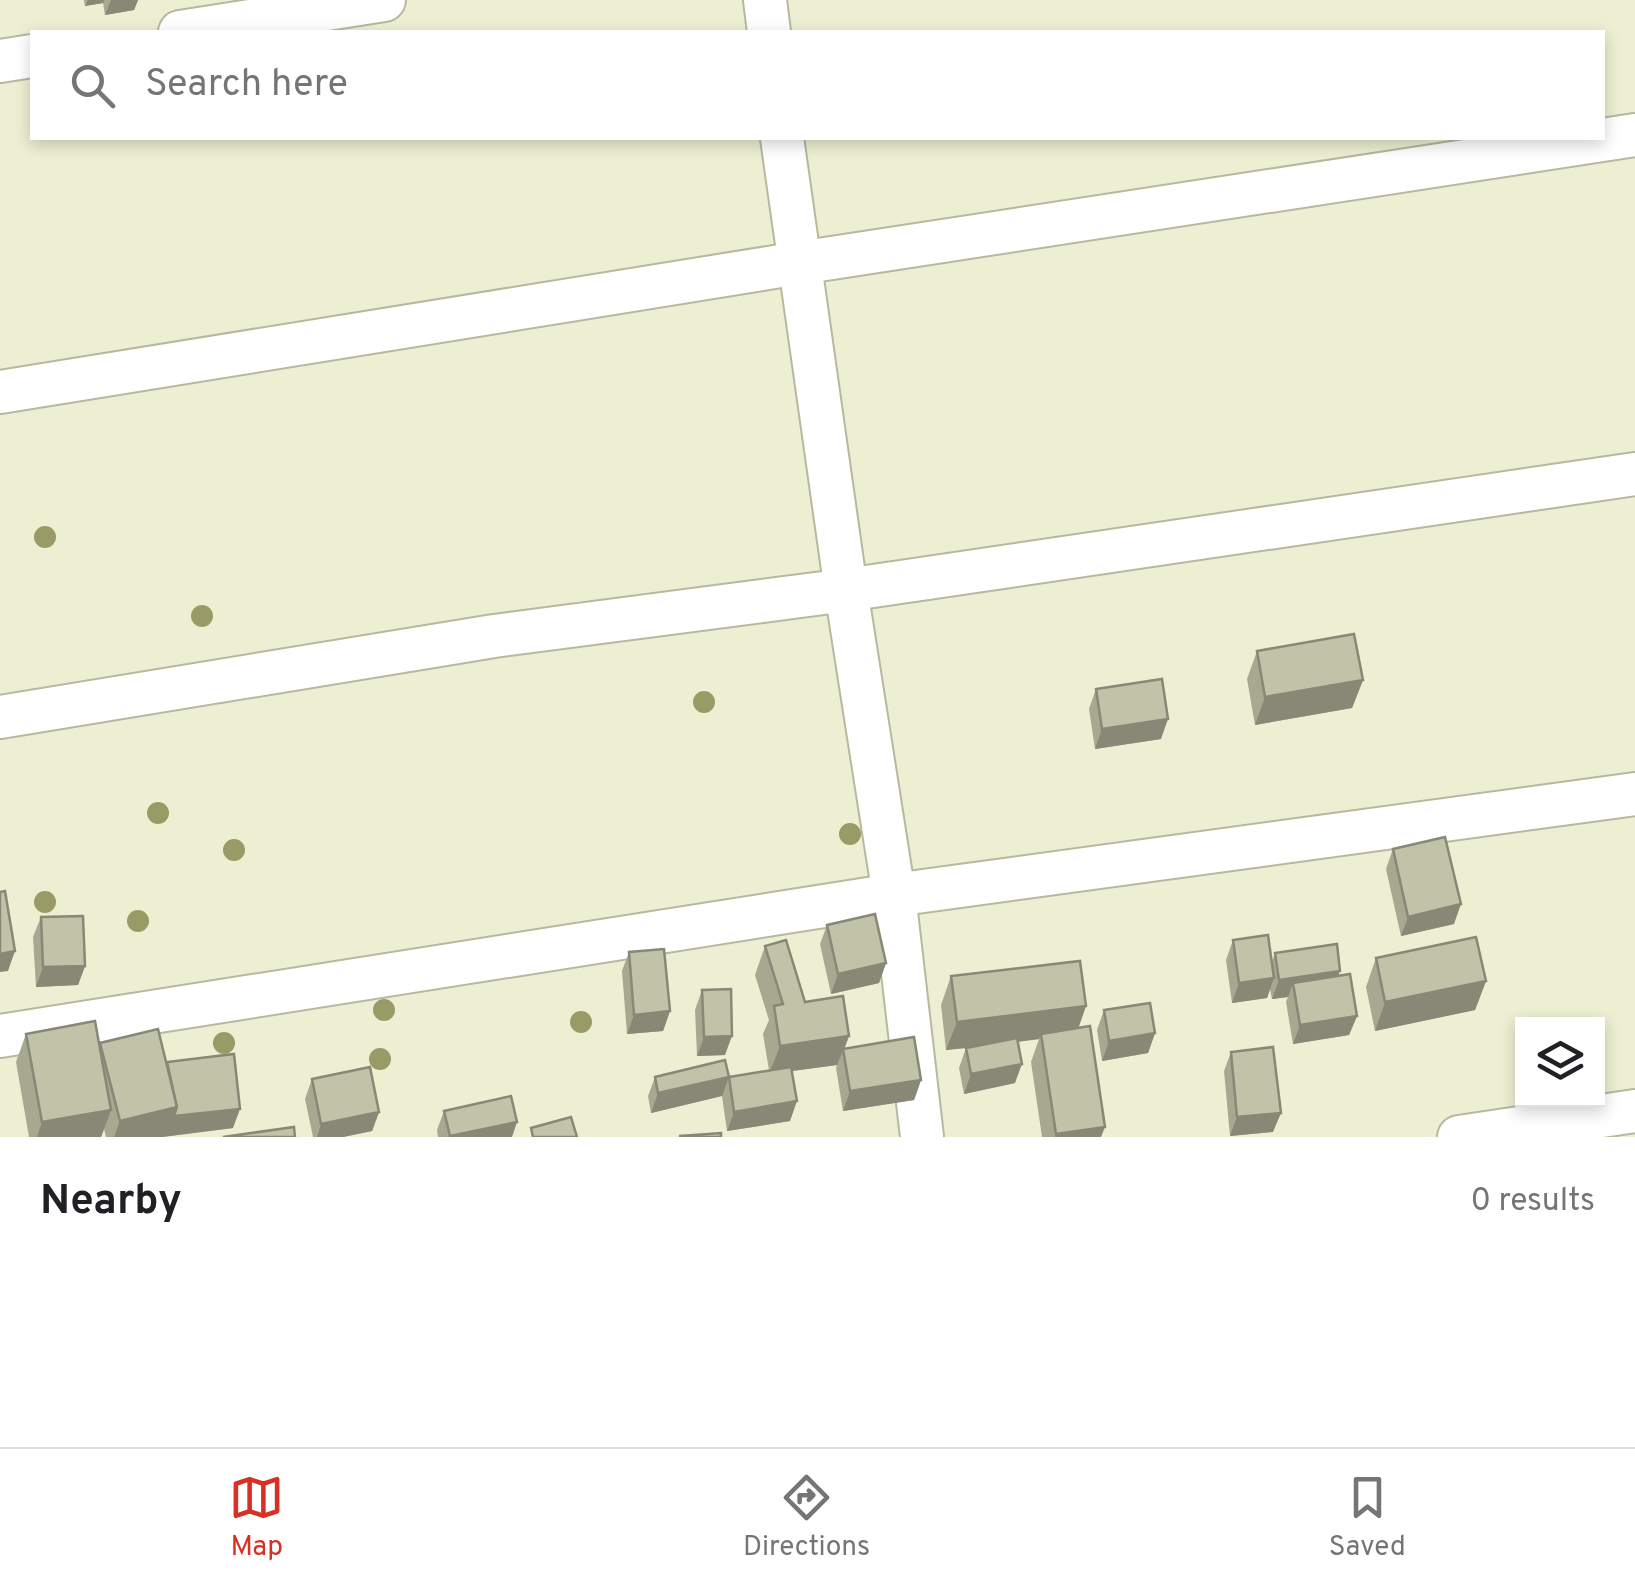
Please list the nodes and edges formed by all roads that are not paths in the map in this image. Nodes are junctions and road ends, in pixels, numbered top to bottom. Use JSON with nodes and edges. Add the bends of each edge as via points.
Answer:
{"nodes":[{"id":1,"x":384,"y":0,"type":"edge"},
{"id":2,"x":764,"y":0,"type":"edge"},
{"id":3,"x":193,"y":30,"type":"edge"},
{"id":4,"x":769,"y":30,"type":"edge"},
{"id":5,"x":30,"y":56,"type":"edge"},
{"id":6,"x":0,"y":61,"type":"edge"},
{"id":7,"x":1635,"y":135,"type":"edge"},
{"id":8,"x":782,"y":140,"type":"edge"},
{"id":9,"x":1602,"y":140,"type":"edge"},
{"id":10,"x":1605,"y":140,"type":"edge"},
{"id":11,"x":799,"y":263,"type":"junction"},
{"id":12,"x":0,"y":392,"type":"edge"},
{"id":13,"x":1635,"y":474,"type":"edge"},
{"id":14,"x":846,"y":590,"type":"junction"},
{"id":15,"x":0,"y":717,"type":"edge"},
{"id":16,"x":1635,"y":794,"type":"edge"},
{"id":17,"x":894,"y":895,"type":"junction"},
{"id":18,"x":0,"y":1036,"type":"edge"},
{"id":19,"x":1635,"y":1111,"type":"edge"},
{"id":20,"x":922,"y":1137,"type":"edge"},
{"id":21,"x":1460,"y":1137,"type":"edge"}],
"edges":[{"from":1,"to":3,"type":"street"},
{"from":2,"to":4,"type":"street"},
{"from":5,"to":6,"type":"street"},
{"from":7,"to":10,"type":"street"},
{"from":8,"to":11,"type":"street"},
{"from":9,"to":11,"type":"street"},
{"from":11,"to":12,"type":"street"},
{"from":11,"to":14,"type":"street"},
{"from":13,"to":14,"type":"street"},
{"from":14,"to":15,"type":"street","via":[[494,636]]},
{"from":14,"to":17,"type":"street"},
{"from":16,"to":17,"type":"street"},
{"from":17,"to":18,"type":"street"},
{"from":17,"to":20,"type":"street"},
{"from":19,"to":21,"type":"street"}]}
